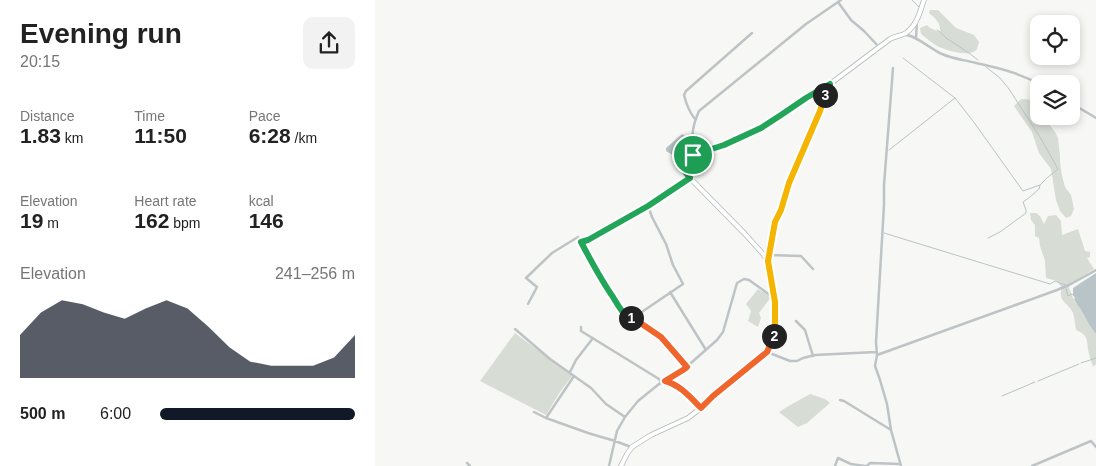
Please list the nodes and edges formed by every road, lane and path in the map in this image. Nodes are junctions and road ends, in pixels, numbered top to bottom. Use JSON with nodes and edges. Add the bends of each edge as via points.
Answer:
{"nodes":[{"id":1,"x":924,"y":0,"type":"edge"},
{"id":2,"x":840,"y":1,"type":"edge"},
{"id":3,"x":917,"y":21,"type":"junction"},
{"id":4,"x":910,"y":32,"type":"junction"},
{"id":5,"x":916,"y":32,"type":"junction"},
{"id":6,"x":752,"y":33,"type":"dead end"},
{"id":7,"x":917,"y":39,"type":"junction"},
{"id":8,"x":879,"y":47,"type":"junction"},
{"id":9,"x":893,"y":68,"type":"dead end"},
{"id":10,"x":1030,"y":80,"type":"edge"},
{"id":11,"x":830,"y":84,"type":"junction"},
{"id":12,"x":1080,"y":109,"type":"edge"},
{"id":13,"x":1096,"y":118,"type":"edge"},
{"id":14,"x":695,"y":119,"type":"junction"},
{"id":15,"x":693,"y":155,"type":"junction"},
{"id":16,"x":690,"y":178,"type":"junction"},
{"id":17,"x":648,"y":206,"type":"junction"},
{"id":18,"x":581,"y":242,"type":"junction"},
{"id":19,"x":769,"y":255,"type":"junction"},
{"id":20,"x":768,"y":261,"type":"junction"},
{"id":21,"x":813,"y":268,"type":"dead end"},
{"id":22,"x":1096,"y":270,"type":"edge"},
{"id":23,"x":670,"y":292,"type":"junction"},
{"id":24,"x":774,"y":298,"type":"junction"},
{"id":25,"x":528,"y":304,"type":"dead end"},
{"id":26,"x":633,"y":318,"type":"junction"},
{"id":27,"x":796,"y":321,"type":"dead end"},
{"id":28,"x":581,"y":327,"type":"dead end"},
{"id":29,"x":515,"y":329,"type":"dead end"},
{"id":30,"x":593,"y":338,"type":"junction"},
{"id":31,"x":706,"y":350,"type":"junction"},
{"id":32,"x":767,"y":352,"type":"junction"},
{"id":33,"x":876,"y":353,"type":"junction"},
{"id":34,"x":813,"y":356,"type":"junction"},
{"id":35,"x":687,"y":367,"type":"junction"},
{"id":36,"x":569,"y":372,"type":"junction"},
{"id":37,"x":574,"y":376,"type":"junction"},
{"id":38,"x":663,"y":382,"type":"junction"},
{"id":39,"x":840,"y":400,"type":"dead end"},
{"id":40,"x":701,"y":408,"type":"junction"},
{"id":41,"x":534,"y":412,"type":"dead end"},
{"id":42,"x":625,"y":417,"type":"junction"},
{"id":43,"x":547,"y":418,"type":"junction"},
{"id":44,"x":891,"y":430,"type":"junction"},
{"id":45,"x":615,"y":441,"type":"junction"},
{"id":46,"x":1096,"y":447,"type":"edge"},
{"id":47,"x":632,"y":448,"type":"junction"},
{"id":48,"x":901,"y":465,"type":"edge"},
{"id":49,"x":609,"y":466,"type":"edge"},
{"id":50,"x":621,"y":466,"type":"edge"},
{"id":51,"x":835,"y":466,"type":"edge"},
{"id":52,"x":866,"y":466,"type":"edge"},
{"id":53,"x":1033,"y":466,"type":"edge"}],
"edges":[{"from":1,"to":3,"type":"street"},
{"from":2,"to":8,"type":"street","via":[[851,20]]},
{"from":2,"to":14,"type":"street","via":[[806,24],[705,106]]},
{"from":3,"to":4,"type":"street"},
{"from":3,"to":5,"type":"street"},
{"from":4,"to":5,"type":"street"},
{"from":4,"to":5,"type":"street","via":[[913,28]]},
{"from":4,"to":7,"type":"street"},
{"from":4,"to":8,"type":"street","via":[[895,36]]},
{"from":5,"to":7,"type":"street"},
{"from":6,"to":14,"type":"street","via":[[684,95]]},
{"from":7,"to":10,"type":"street","via":[[946,55]]},
{"from":8,"to":11,"type":"street"},
{"from":9,"to":33,"type":"street"},
{"from":11,"to":15,"type":"street","via":[[761,128]]},
{"from":11,"to":19,"type":"street","via":[[775,222]]},
{"from":12,"to":13,"type":"street"},
{"from":14,"to":15,"type":"street"},
{"from":15,"to":16,"type":"street","via":[[682,162]]},
{"from":16,"to":17,"type":"street"},
{"from":16,"to":20,"type":"street"},
{"from":17,"to":18,"type":"street"},
{"from":17,"to":23,"type":"street","via":[[683,284]]},
{"from":18,"to":25,"type":"street","via":[[578,237],[552,253],[526,278],[537,287]]},
{"from":18,"to":26,"type":"street","via":[[622,312]]},
{"from":19,"to":20,"type":"street"},
{"from":19,"to":21,"type":"street","via":[[801,256]]},
{"from":20,"to":24,"type":"street"},
{"from":22,"to":33,"type":"street","via":[[1057,290]]},
{"from":23,"to":26,"type":"street"},
{"from":23,"to":31,"type":"street"},
{"from":24,"to":31,"type":"street","via":[[749,280],[739,281],[723,332]]},
{"from":24,"to":32,"type":"street","via":[[775,331]]},
{"from":26,"to":35,"type":"street","via":[[661,337]]},
{"from":27,"to":34,"type":"street","via":[[805,330]]},
{"from":28,"to":30,"type":"street","via":[[581,331]]},
{"from":29,"to":36,"type":"street"},
{"from":30,"to":36,"type":"street"},
{"from":30,"to":38,"type":"street"},
{"from":31,"to":35,"type":"street"},
{"from":32,"to":34,"type":"street","via":[[790,361]]},
{"from":32,"to":40,"type":"street"},
{"from":33,"to":34,"type":"street"},
{"from":33,"to":44,"type":"street","via":[[875,366]]},
{"from":35,"to":38,"type":"street"},
{"from":36,"to":37,"type":"street"},
{"from":37,"to":42,"type":"street"},
{"from":37,"to":43,"type":"street"},
{"from":38,"to":40,"type":"street","via":[[673,384]]},
{"from":38,"to":42,"type":"street","via":[[638,401]]},
{"from":39,"to":44,"type":"street"},
{"from":40,"to":47,"type":"street"},
{"from":41,"to":43,"type":"street"},
{"from":42,"to":45,"type":"street"},
{"from":43,"to":45,"type":"street"},
{"from":44,"to":48,"type":"street"},
{"from":45,"to":47,"type":"street"},
{"from":45,"to":49,"type":"street"},
{"from":46,"to":53,"type":"street","via":[[1091,441]]},
{"from":47,"to":50,"type":"street"},
{"from":48,"to":52,"type":"street","via":[[870,463]]},
{"from":51,"to":52,"type":"street","via":[[838,458]]}]}
